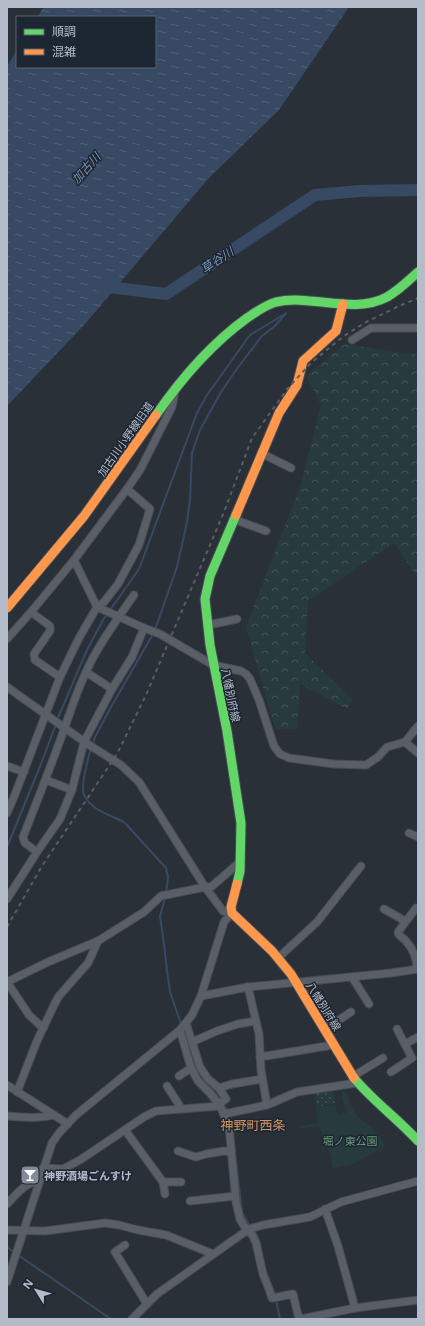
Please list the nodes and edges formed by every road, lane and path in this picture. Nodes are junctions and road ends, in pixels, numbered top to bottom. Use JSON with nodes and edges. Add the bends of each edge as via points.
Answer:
{"nodes":[{"id":1,"x":417,"y":273,"type":"edge"},
{"id":2,"x":343,"y":304,"type":"junction"},
{"id":3,"x":418,"y":328,"type":"edge"},
{"id":4,"x":352,"y":340,"type":"dead end"},
{"id":5,"x":176,"y":390,"type":"junction"},
{"id":6,"x":261,"y":453,"type":"junction"},
{"id":7,"x":291,"y":468,"type":"dead end"},
{"id":8,"x":128,"y":489,"type":"junction"},
{"id":9,"x":233,"y":520,"type":"junction"},
{"id":10,"x":266,"y":531,"type":"dead end"},
{"id":11,"x":74,"y":560,"type":"junction"},
{"id":12,"x":134,"y":595,"type":"dead end"},
{"id":13,"x":7,"y":608,"type":"edge"},
{"id":14,"x":99,"y":608,"type":"junction"},
{"id":15,"x":31,"y":612,"type":"junction"},
{"id":16,"x":119,"y":617,"type":"junction"},
{"id":17,"x":236,"y":619,"type":"dead end"},
{"id":18,"x":208,"y":625,"type":"junction"},
{"id":19,"x":144,"y":628,"type":"junction"},
{"id":20,"x":7,"y":639,"type":"edge"},
{"id":21,"x":213,"y":665,"type":"junction"},
{"id":22,"x":86,"y":672,"type":"junction"},
{"id":23,"x":60,"y":677,"type":"junction"},
{"id":24,"x":7,"y":689,"type":"edge"},
{"id":25,"x":112,"y":689,"type":"junction"},
{"id":26,"x":46,"y":714,"type":"junction"},
{"id":27,"x":418,"y":726,"type":"edge"},
{"id":28,"x":65,"y":728,"type":"junction"},
{"id":29,"x":85,"y":742,"type":"junction"},
{"id":30,"x":405,"y":742,"type":"junction"},
{"id":31,"x":418,"y":753,"type":"edge"},
{"id":32,"x":7,"y":766,"type":"edge"},
{"id":33,"x":24,"y":772,"type":"junction"},
{"id":34,"x":46,"y":780,"type":"junction"},
{"id":35,"x":72,"y":790,"type":"junction"},
{"id":36,"x":7,"y":813,"type":"edge"},
{"id":37,"x":409,"y":833,"type":"dead end"},
{"id":38,"x":418,"y":838,"type":"edge"},
{"id":39,"x":37,"y":852,"type":"junction"},
{"id":40,"x":240,"y":862,"type":"junction"},
{"id":41,"x":361,"y":866,"type":"dead end"},
{"id":42,"x":205,"y":887,"type":"junction"},
{"id":43,"x":7,"y":899,"type":"edge"},
{"id":44,"x":416,"y":908,"type":"dead end"},
{"id":45,"x":384,"y":909,"type":"dead end"},
{"id":46,"x":232,"y":914,"type":"junction"},
{"id":47,"x":405,"y":921,"type":"junction"},
{"id":48,"x":98,"y":941,"type":"junction"},
{"id":49,"x":278,"y":958,"type":"junction"},
{"id":50,"x":418,"y":969,"type":"edge"},
{"id":51,"x":352,"y":977,"type":"junction"},
{"id":52,"x":7,"y":982,"type":"edge"},
{"id":53,"x":294,"y":982,"type":"junction"},
{"id":54,"x":248,"y":987,"type":"junction"},
{"id":55,"x":201,"y":996,"type":"junction"},
{"id":56,"x":369,"y":1004,"type":"dead end"},
{"id":57,"x":351,"y":1012,"type":"dead end"},
{"id":58,"x":256,"y":1021,"type":"junction"},
{"id":59,"x":186,"y":1023,"type":"junction"},
{"id":60,"x":43,"y":1028,"type":"junction"},
{"id":61,"x":397,"y":1029,"type":"dead end"},
{"id":62,"x":180,"y":1030,"type":"junction"},
{"id":63,"x":324,"y":1030,"type":"junction"},
{"id":64,"x":418,"y":1037,"type":"edge"},
{"id":65,"x":192,"y":1042,"type":"junction"},
{"id":66,"x":405,"y":1044,"type":"junction"},
{"id":67,"x":333,"y":1045,"type":"junction"},
{"id":68,"x":260,"y":1057,"type":"junction"},
{"id":69,"x":383,"y":1058,"type":"dead end"},
{"id":70,"x":191,"y":1068,"type":"junction"},
{"id":71,"x":391,"y":1072,"type":"dead end"},
{"id":72,"x":179,"y":1076,"type":"dead end"},
{"id":73,"x":262,"y":1079,"type":"junction"},
{"id":74,"x":355,"y":1080,"type":"junction"},
{"id":75,"x":7,"y":1085,"type":"edge"},
{"id":76,"x":167,"y":1086,"type":"dead end"},
{"id":77,"x":218,"y":1088,"type":"junction"},
{"id":78,"x":17,"y":1092,"type":"junction"},
{"id":79,"x":219,"y":1105,"type":"junction"},
{"id":80,"x":267,"y":1105,"type":"junction"},
{"id":81,"x":181,"y":1108,"type":"junction"},
{"id":82,"x":228,"y":1113,"type":"junction"},
{"id":83,"x":54,"y":1115,"type":"junction"},
{"id":84,"x":7,"y":1116,"type":"edge"},
{"id":85,"x":68,"y":1124,"type":"junction"},
{"id":86,"x":125,"y":1130,"type":"junction"},
{"id":87,"x":418,"y":1141,"type":"edge"},
{"id":88,"x":178,"y":1151,"type":"dead end"},
{"id":89,"x":231,"y":1152,"type":"junction"},
{"id":90,"x":43,"y":1168,"type":"junction"},
{"id":91,"x":39,"y":1181,"type":"junction"},
{"id":92,"x":418,"y":1181,"type":"edge"},
{"id":93,"x":163,"y":1182,"type":"junction"},
{"id":94,"x":181,"y":1182,"type":"dead end"},
{"id":95,"x":165,"y":1194,"type":"dead end"},
{"id":96,"x":236,"y":1196,"type":"junction"},
{"id":97,"x":190,"y":1201,"type":"dead end"},
{"id":98,"x":7,"y":1204,"type":"edge"},
{"id":99,"x":325,"y":1209,"type":"junction"},
{"id":100,"x":7,"y":1230,"type":"edge"},
{"id":101,"x":248,"y":1230,"type":"junction"},
{"id":102,"x":24,"y":1232,"type":"junction"},
{"id":103,"x":125,"y":1245,"type":"dead end"},
{"id":104,"x":213,"y":1254,"type":"junction"},
{"id":105,"x":7,"y":1282,"type":"edge"},
{"id":106,"x":418,"y":1300,"type":"edge"},
{"id":107,"x":147,"y":1304,"type":"junction"},
{"id":108,"x":355,"y":1308,"type":"junction"},
{"id":109,"x":132,"y":1319,"type":"edge"},
{"id":110,"x":301,"y":1319,"type":"edge"}],
"edges":[{"from":1,"to":2,"type":"main road","via":[[382,299]]},
{"from":2,"to":5,"type":"main road","name":"加古川小野線旧道","via":[[303,299],[277,301],[261,308],[220,340]]},
{"from":2,"to":6,"type":"main road","name":"八幡別府線","via":[[336,331],[303,361],[297,385],[279,412]]},
{"from":3,"to":4,"type":"street","via":[[370,328]]},
{"from":5,"to":8,"type":"street","via":[[172,407]]},
{"from":5,"to":13,"type":"main road","name":"加古川小野線旧道","via":[[151,421],[86,514]]},
{"from":6,"to":7,"type":"street"},
{"from":6,"to":9,"type":"main road","name":"八幡別府線"},
{"from":8,"to":11,"type":"street"},
{"from":8,"to":14,"type":"street","via":[[150,509],[139,544],[118,584]]},
{"from":9,"to":10,"type":"street"},
{"from":9,"to":18,"type":"main road","name":"八幡別府線","via":[[210,576],[206,599]]},
{"from":11,"to":14,"type":"street"},
{"from":11,"to":15,"type":"street"},
{"from":12,"to":16,"type":"street"},
{"from":14,"to":16,"type":"street"},
{"from":14,"to":23,"type":"street","via":[[79,638]]},
{"from":15,"to":20,"type":"street"},
{"from":15,"to":23,"type":"street","via":[[50,626],[50,631],[34,654],[34,660]]},
{"from":16,"to":19,"type":"street"},
{"from":16,"to":22,"type":"street"},
{"from":17,"to":18,"type":"street"},
{"from":18,"to":21,"type":"main road","name":"八幡別府線"},
{"from":19,"to":21,"type":"street","via":[[160,634]]},
{"from":19,"to":25,"type":"street","via":[[132,657]]},
{"from":21,"to":30,"type":"street","via":[[246,674],[259,700],[274,746],[280,754],[289,758],[366,765],[387,747]]},
{"from":21,"to":40,"type":"main road","name":"八幡別府線","via":[[227,730],[241,823]]},
{"from":22,"to":25,"type":"street"},
{"from":22,"to":28,"type":"street"},
{"from":23,"to":26,"type":"street"},
{"from":24,"to":26,"type":"street"},
{"from":25,"to":29,"type":"street"},
{"from":26,"to":28,"type":"street"},
{"from":26,"to":33,"type":"street"},
{"from":27,"to":30,"type":"street"},
{"from":28,"to":29,"type":"street"},
{"from":28,"to":34,"type":"street"},
{"from":29,"to":35,"type":"street"},
{"from":29,"to":42,"type":"street","via":[[121,765],[139,782]]},
{"from":30,"to":31,"type":"street"},
{"from":32,"to":33,"type":"street"},
{"from":33,"to":36,"type":"street"},
{"from":34,"to":35,"type":"street"},
{"from":34,"to":39,"type":"street","via":[[23,837],[25,843]]},
{"from":35,"to":39,"type":"street","via":[[60,819]]},
{"from":37,"to":38,"type":"street"},
{"from":39,"to":43,"type":"street"},
{"from":40,"to":42,"type":"street","via":[[211,887]]},
{"from":40,"to":46,"type":"main road","name":"八幡別府線","via":[[231,907]]},
{"from":41,"to":49,"type":"street","via":[[317,922]]},
{"from":42,"to":46,"type":"street","via":[[223,911]]},
{"from":42,"to":48,"type":"street","via":[[161,896],[144,912]]},
{"from":44,"to":47,"type":"street"},
{"from":45,"to":47,"type":"street"},
{"from":46,"to":49,"type":"main road","name":"八幡別府線"},
{"from":46,"to":55,"type":"street","via":[[224,922]]},
{"from":47,"to":50,"type":"street","via":[[398,934],[406,941],[416,958]]},
{"from":48,"to":52,"type":"street"},
{"from":48,"to":60,"type":"street","via":[[88,963],[59,996]]},
{"from":49,"to":53,"type":"main road","name":"八幡別府線"},
{"from":50,"to":51,"type":"street"},
{"from":51,"to":53,"type":"street"},
{"from":51,"to":56,"type":"street"},
{"from":52,"to":60,"type":"street","via":[[29,1016]]},
{"from":53,"to":54,"type":"street"},
{"from":53,"to":63,"type":"main road","name":"八幡別府線"},
{"from":54,"to":55,"type":"street"},
{"from":54,"to":58,"type":"street"},
{"from":55,"to":59,"type":"street"},
{"from":57,"to":63,"type":"street"},
{"from":58,"to":65,"type":"street","via":[[217,1030]]},
{"from":58,"to":68,"type":"street"},
{"from":59,"to":62,"type":"street"},
{"from":59,"to":65,"type":"street"},
{"from":60,"to":78,"type":"street"},
{"from":61,"to":66,"type":"street"},
{"from":62,"to":70,"type":"street"},
{"from":62,"to":85,"type":"street"},
{"from":63,"to":67,"type":"main road","name":"八幡別府線"},
{"from":64,"to":66,"type":"street"},
{"from":65,"to":77,"type":"street","via":[[200,1067]]},
{"from":66,"to":71,"type":"street","via":[[412,1058]]},
{"from":67,"to":68,"type":"street"},
{"from":67,"to":74,"type":"main road","name":"八幡別府線"},
{"from":68,"to":73,"type":"street"},
{"from":69,"to":74,"type":"street"},
{"from":70,"to":72,"type":"street"},
{"from":70,"to":79,"type":"street","via":[[198,1081]]},
{"from":73,"to":77,"type":"street"},
{"from":73,"to":80,"type":"street"},
{"from":74,"to":80,"type":"street","via":[[297,1092]]},
{"from":74,"to":87,"type":"main road","name":"八幡別府線"},
{"from":75,"to":78,"type":"street"},
{"from":76,"to":81,"type":"street"},
{"from":77,"to":79,"type":"street","via":[[226,1099]]},
{"from":78,"to":83,"type":"street"},
{"from":79,"to":81,"type":"street"},
{"from":79,"to":82,"type":"street"},
{"from":80,"to":82,"type":"street"},
{"from":81,"to":86,"type":"street","via":[[156,1111]]},
{"from":82,"to":89,"type":"street"},
{"from":83,"to":84,"type":"street","via":[[30,1118]]},
{"from":83,"to":85,"type":"street"},
{"from":85,"to":90,"type":"street","via":[[52,1143]]},
{"from":86,"to":90,"type":"street","via":[[62,1169]]},
{"from":86,"to":93,"type":"street"},
{"from":88,"to":89,"type":"street","via":[[196,1157]]},
{"from":89,"to":96,"type":"street"},
{"from":90,"to":91,"type":"street"},
{"from":91,"to":98,"type":"street","via":[[24,1186]]},
{"from":91,"to":102,"type":"street"},
{"from":92,"to":99,"type":"street"},
{"from":93,"to":94,"type":"street"},
{"from":93,"to":95,"type":"street"},
{"from":96,"to":97,"type":"street","via":[[200,1196]]},
{"from":96,"to":101,"type":"street","via":[[240,1219]]},
{"from":99,"to":101,"type":"street","via":[[310,1217]]},
{"from":99,"to":108,"type":"street"},
{"from":100,"to":102,"type":"street"},
{"from":101,"to":104,"type":"street"},
{"from":101,"to":110,"type":"street","via":[[256,1242],[263,1274],[272,1298],[293,1294]]},
{"from":102,"to":104,"type":"street","via":[[105,1223],[166,1235]]},
{"from":102,"to":105,"type":"street"},
{"from":103,"to":107,"type":"street","via":[[115,1252]]},
{"from":104,"to":107,"type":"street"},
{"from":106,"to":108,"type":"street"},
{"from":107,"to":109,"type":"street"},
{"from":108,"to":110,"type":"street"}]}
